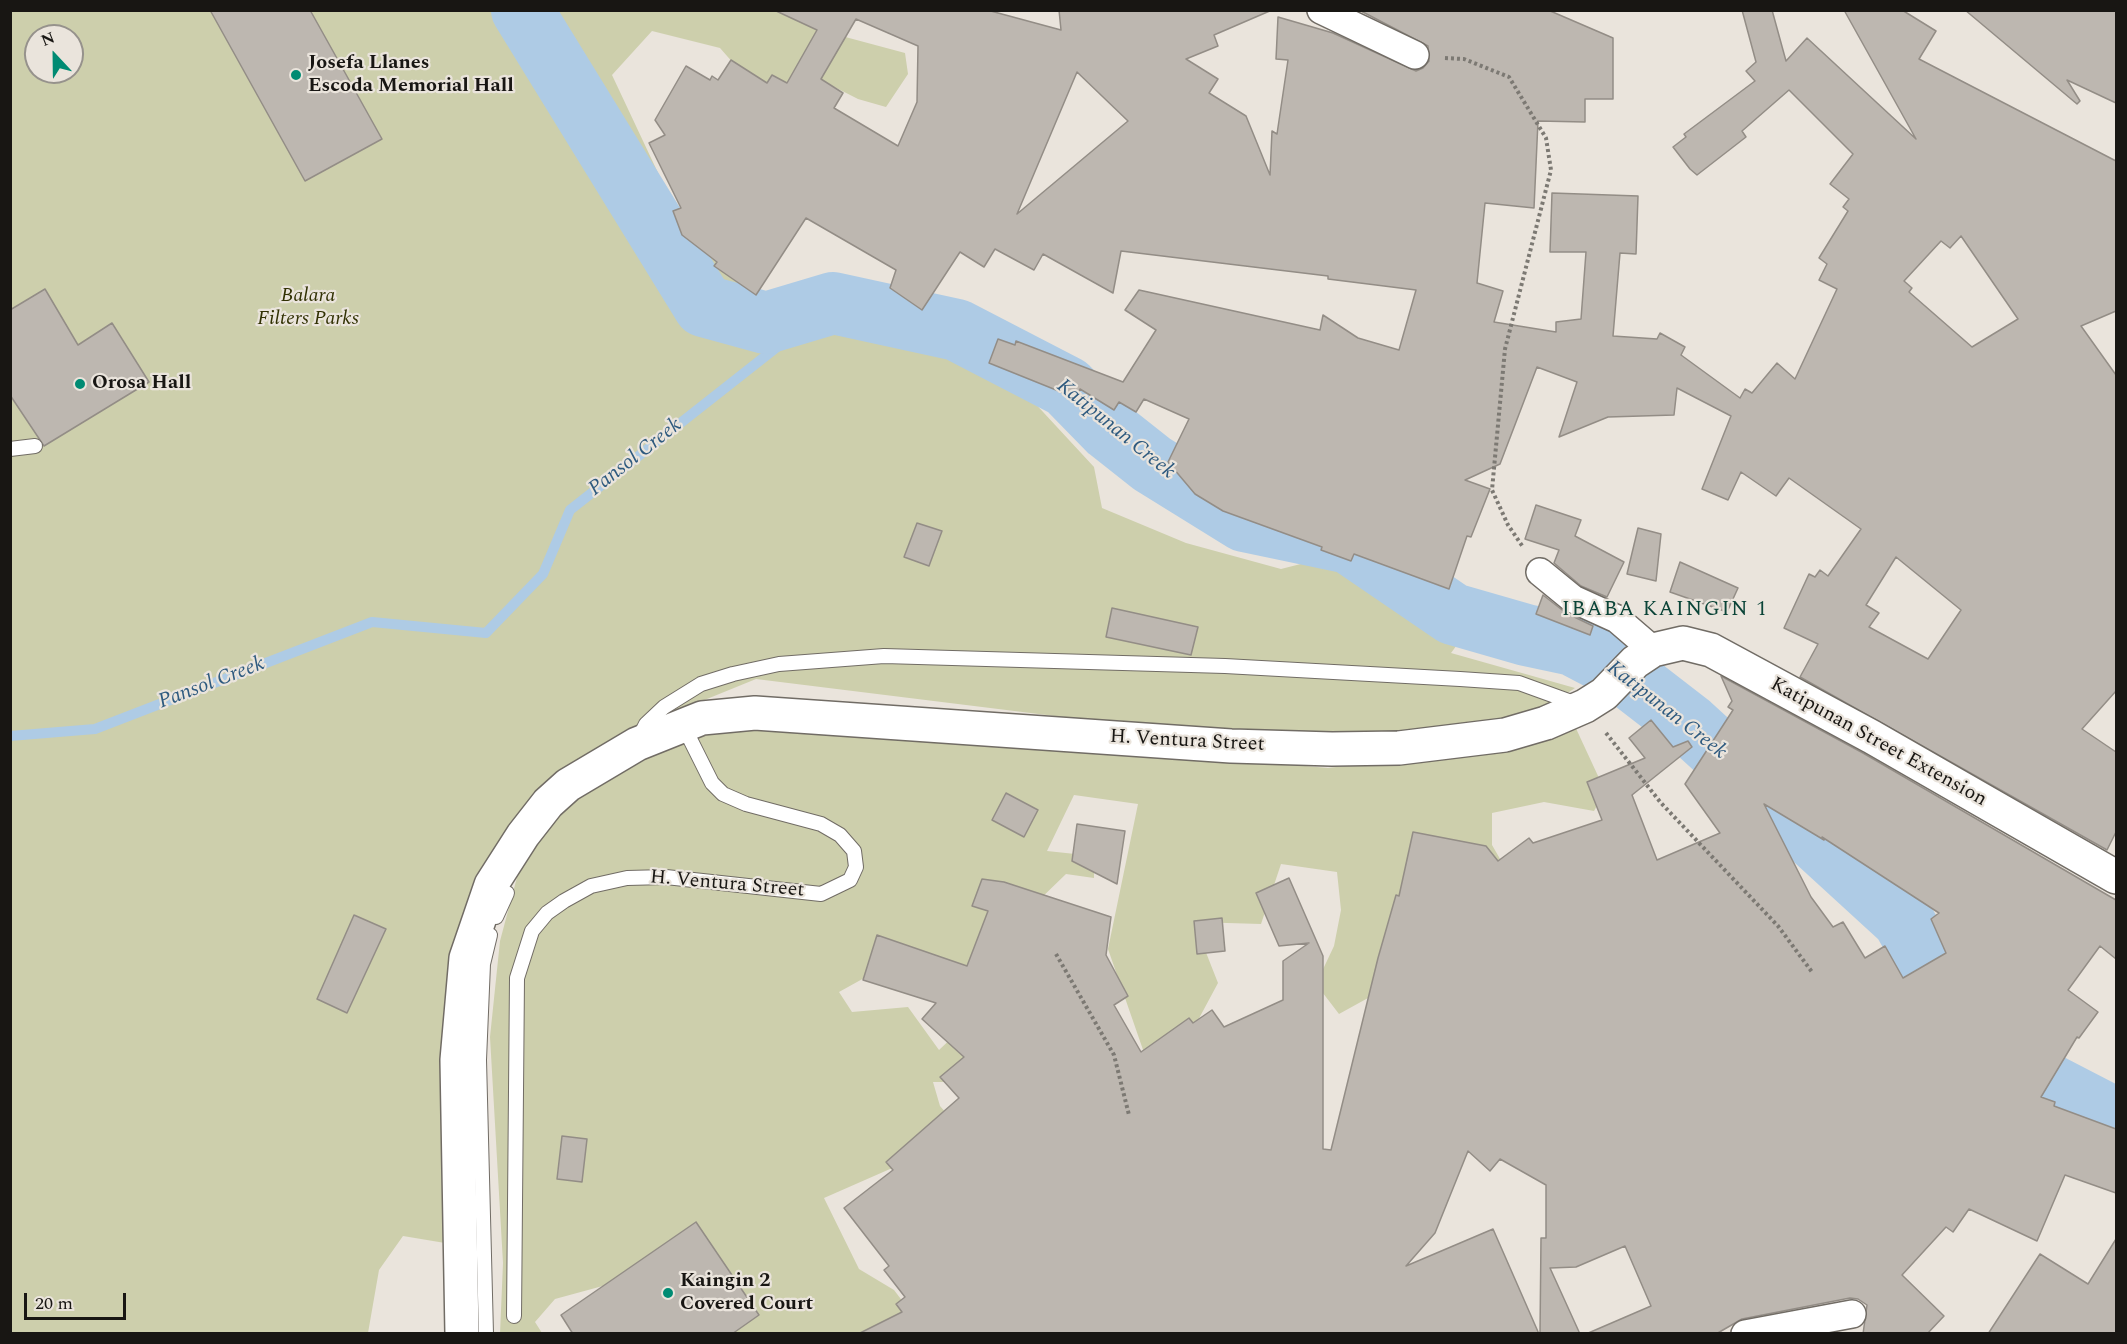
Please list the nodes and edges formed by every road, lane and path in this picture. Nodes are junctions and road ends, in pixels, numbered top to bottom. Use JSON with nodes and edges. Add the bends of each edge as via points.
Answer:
{"nodes":[{"id":1,"x":1321,"y":10,"type":"edge"},
{"id":2,"x":1415,"y":55,"type":"joint"},
{"id":3,"x":35,"y":446,"type":"dead end"},
{"id":4,"x":10,"y":449,"type":"edge"},
{"id":5,"x":1540,"y":573,"type":"joint"},
{"id":6,"x":1644,"y":656,"type":"junction"},
{"id":7,"x":1594,"y":700,"type":"junction"},
{"id":8,"x":683,"y":725,"type":"junction"},
{"id":9,"x":637,"y":744,"type":"junction"},
{"id":10,"x":2116,"y":877,"type":"edge"},
{"id":11,"x":507,"y":893,"type":"dead end"},
{"id":12,"x":1056,"y":954,"type":"dead end"},
{"id":13,"x":1812,"y":972,"type":"dead end"},
{"id":14,"x":1129,"y":1115,"type":"dead end"},
{"id":15,"x":1852,"y":1314,"type":"dead end"},
{"id":16,"x":514,"y":1316,"type":"dead end"},
{"id":17,"x":462,"y":1334,"type":"edge"},
{"id":18,"x":486,"y":1334,"type":"edge"},
{"id":19,"x":1745,"y":1334,"type":"edge"}],
"edges":[{"from":1,"to":2,"type":"street"},
{"from":2,"to":5,"type":"path","via":[[1464,59],[1509,77],[1546,138],[1551,170],[1505,349],[1492,490],[1508,525]]},
{"from":3,"to":4,"type":"lane"},
{"from":5,"to":6,"type":"street","via":[[1573,598],[1617,619]]},
{"from":6,"to":7,"type":"street","name":"H. Ventura Street"},
{"from":6,"to":10,"type":"street","name":"Katipunan Street Extension","via":[[1683,643],[1711,650]]},
{"from":7,"to":8,"type":"street","name":"H. Ventura Street","via":[[1546,723],[1504,735],[1400,748],[1231,746],[756,713],[728,714]]},
{"from":7,"to":9,"type":"lane","via":[[1519,683],[1460,679],[1225,666],[884,656],[779,664],[701,684],[664,707],[646,724]]},
{"from":7,"to":13,"type":"path","via":[[1661,803],[1778,926]]},
{"from":8,"to":9,"type":"street","name":"H. Ventura Street"},
{"from":8,"to":16,"type":"lane","name":"H. Ventura Street","via":[[712,783],[723,794],[821,824],[840,835],[854,851],[856,867],[850,880],[821,894],[666,877],[627,878],[591,886],[564,901],[532,931],[517,978]]},
{"from":9,"to":17,"type":"street","name":"H. Ventura Street","via":[[568,785],[548,803],[491,885],[466,958],[457,1060]]},
{"from":11,"to":18,"type":"lane","via":[[491,929],[483,964],[479,1060]]},
{"from":12,"to":14,"type":"path","via":[[1114,1055]]},
{"from":15,"to":19,"type":"street"}]}
